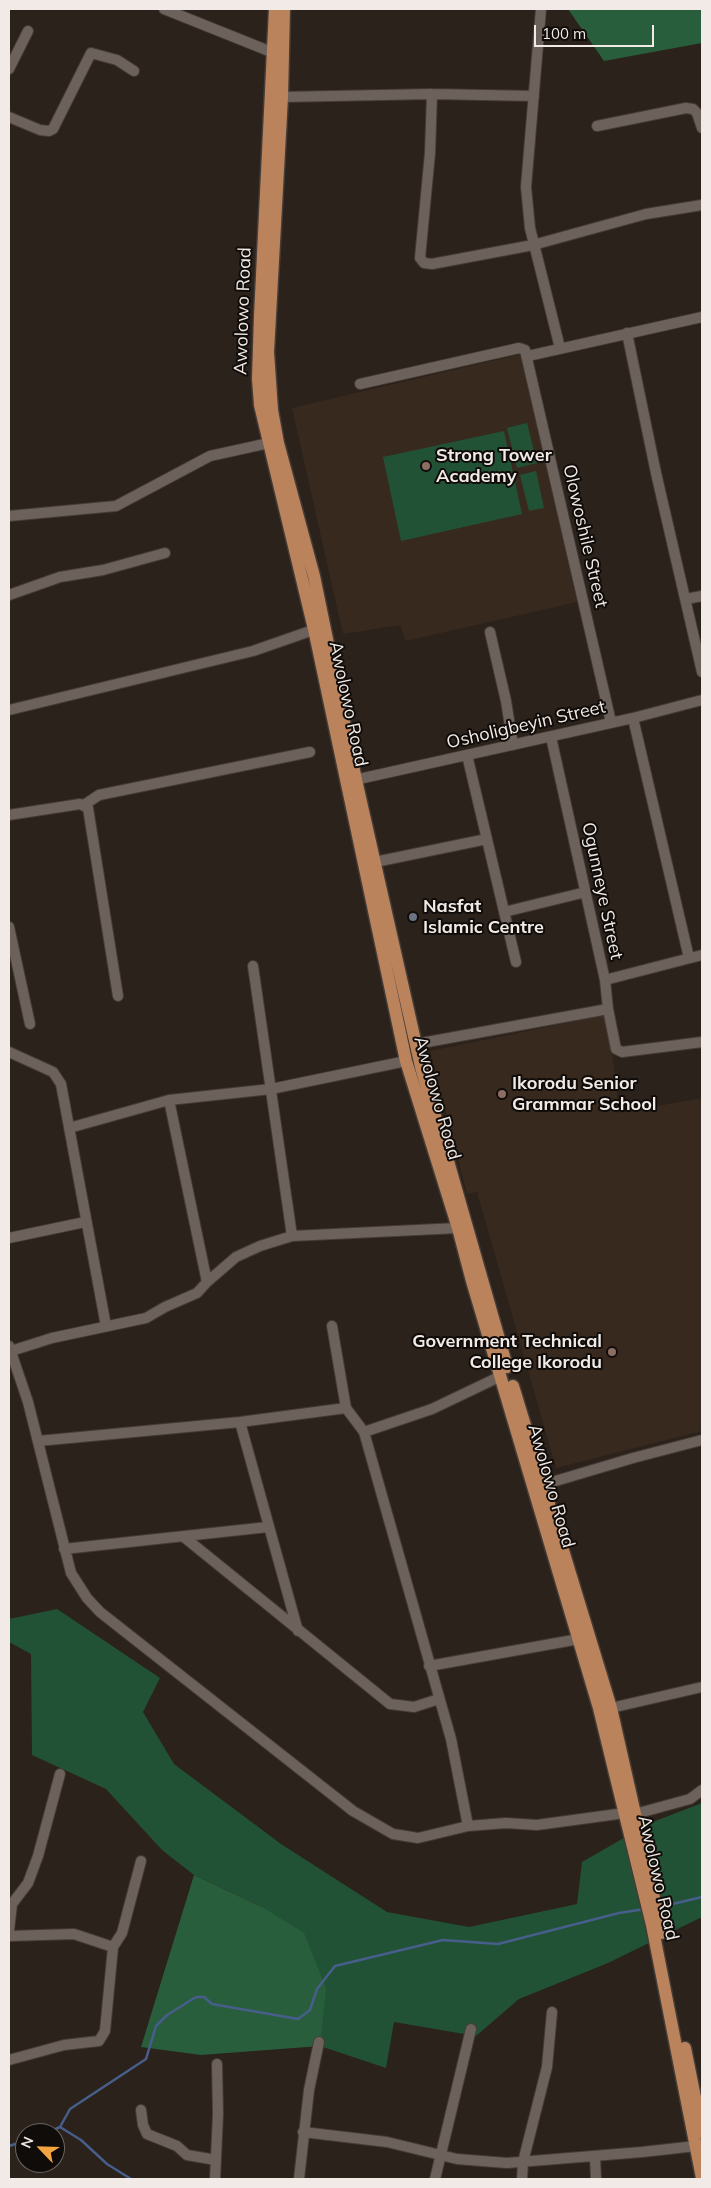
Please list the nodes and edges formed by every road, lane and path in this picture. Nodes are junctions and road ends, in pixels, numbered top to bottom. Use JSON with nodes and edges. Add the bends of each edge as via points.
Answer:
{"nodes":[{"id":1,"x":164,"y":9,"type":"edge"},
{"id":2,"x":275,"y":9,"type":"edge"},
{"id":3,"x":284,"y":9,"type":"edge"},
{"id":4,"x":541,"y":9,"type":"edge"},
{"id":5,"x":28,"y":31,"type":"dead end"},
{"id":6,"x":274,"y":52,"type":"junction"},
{"id":7,"x":9,"y":69,"type":"edge"},
{"id":8,"x":134,"y":71,"type":"dead end"},
{"id":9,"x":432,"y":94,"type":"junction"},
{"id":10,"x":534,"y":96,"type":"junction"},
{"id":11,"x":282,"y":97,"type":"junction"},
{"id":12,"x":9,"y":117,"type":"edge"},
{"id":13,"x":597,"y":126,"type":"dead end"},
{"id":14,"x":702,"y":128,"type":"edge"},
{"id":15,"x":702,"y":205,"type":"edge"},
{"id":16,"x":533,"y":245,"type":"junction"},
{"id":17,"x":702,"y":317,"type":"edge"},
{"id":18,"x":627,"y":333,"type":"junction"},
{"id":19,"x":560,"y":348,"type":"junction"},
{"id":20,"x":528,"y":356,"type":"junction"},
{"id":21,"x":360,"y":384,"type":"dead end"},
{"id":22,"x":269,"y":443,"type":"junction"},
{"id":23,"x":9,"y":516,"type":"edge"},
{"id":24,"x":165,"y":553,"type":"dead end"},
{"id":25,"x":9,"y":595,"type":"edge"},
{"id":26,"x":702,"y":596,"type":"edge"},
{"id":27,"x":686,"y":599,"type":"junction"},
{"id":28,"x":319,"y":628,"type":"junction"},
{"id":29,"x":490,"y":632,"type":"dead end"},
{"id":30,"x":702,"y":672,"type":"edge"},
{"id":31,"x":702,"y":700,"type":"edge"},
{"id":32,"x":9,"y":710,"type":"edge"},
{"id":33,"x":633,"y":718,"type":"junction"},
{"id":34,"x":611,"y":722,"type":"junction"},
{"id":35,"x":551,"y":736,"type":"junction"},
{"id":36,"x":513,"y":745,"type":"junction"},
{"id":37,"x":310,"y":752,"type":"dead end"},
{"id":38,"x":467,"y":754,"type":"junction"},
{"id":39,"x":351,"y":781,"type":"junction"},
{"id":40,"x":84,"y":805,"type":"junction"},
{"id":41,"x":9,"y":815,"type":"edge"},
{"id":42,"x":487,"y":839,"type":"junction"},
{"id":43,"x":375,"y":862,"type":"junction"},
{"id":44,"x":586,"y":892,"type":"junction"},
{"id":45,"x":504,"y":912,"type":"junction"},
{"id":46,"x":9,"y":927,"type":"edge"},
{"id":47,"x":702,"y":955,"type":"edge"},
{"id":48,"x":689,"y":958,"type":"junction"},
{"id":49,"x":516,"y":962,"type":"dead end"},
{"id":50,"x":253,"y":966,"type":"dead end"},
{"id":51,"x":605,"y":980,"type":"junction"},
{"id":52,"x":118,"y":996,"type":"dead end"},
{"id":53,"x":608,"y":1009,"type":"junction"},
{"id":54,"x":30,"y":1024,"type":"dead end"},
{"id":55,"x":702,"y":1042,"type":"edge"},
{"id":56,"x":416,"y":1044,"type":"junction"},
{"id":57,"x":9,"y":1052,"type":"edge"},
{"id":58,"x":406,"y":1060,"type":"junction"},
{"id":59,"x":271,"y":1089,"type":"junction"},
{"id":60,"x":169,"y":1100,"type":"junction"},
{"id":61,"x":69,"y":1128,"type":"junction"},
{"id":62,"x":85,"y":1222,"type":"junction"},
{"id":63,"x":458,"y":1228,"type":"junction"},
{"id":64,"x":292,"y":1236,"type":"junction"},
{"id":65,"x":9,"y":1238,"type":"edge"},
{"id":66,"x":472,"y":1259,"type":"junction"},
{"id":67,"x":206,"y":1282,"type":"junction"},
{"id":68,"x":106,"y":1326,"type":"junction"},
{"id":69,"x":332,"y":1326,"type":"dead end"},
{"id":70,"x":10,"y":1348,"type":"edge"},
{"id":71,"x":501,"y":1376,"type":"junction"},
{"id":72,"x":346,"y":1408,"type":"junction"},
{"id":73,"x":240,"y":1422,"type":"junction"},
{"id":74,"x":364,"y":1432,"type":"junction"},
{"id":75,"x":38,"y":1440,"type":"junction"},
{"id":76,"x":702,"y":1440,"type":"edge"},
{"id":77,"x":542,"y":1485,"type":"junction"},
{"id":78,"x":268,"y":1527,"type":"junction"},
{"id":79,"x":184,"y":1537,"type":"junction"},
{"id":80,"x":64,"y":1549,"type":"junction"},
{"id":81,"x":298,"y":1631,"type":"junction"},
{"id":82,"x":579,"y":1639,"type":"junction"},
{"id":83,"x":429,"y":1666,"type":"junction"},
{"id":84,"x":702,"y":1687,"type":"edge"},
{"id":85,"x":439,"y":1699,"type":"junction"},
{"id":86,"x":611,"y":1708,"type":"junction"},
{"id":87,"x":60,"y":1774,"type":"dead end"},
{"id":88,"x":702,"y":1790,"type":"edge"},
{"id":89,"x":630,"y":1813,"type":"junction"},
{"id":90,"x":468,"y":1826,"type":"junction"},
{"id":91,"x":141,"y":1860,"type":"dead end"},
{"id":92,"x":656,"y":1924,"type":"junction"},
{"id":93,"x":9,"y":1930,"type":"edge"},
{"id":94,"x":9,"y":1936,"type":"edge"},
{"id":95,"x":112,"y":1947,"type":"junction"},
{"id":96,"x":552,"y":2012,"type":"dead end"},
{"id":97,"x":471,"y":2029,"type":"dead end"},
{"id":98,"x":319,"y":2042,"type":"dead end"},
{"id":99,"x":9,"y":2060,"type":"edge"},
{"id":100,"x":217,"y":2064,"type":"dead end"},
{"id":101,"x":141,"y":2110,"type":"dead end"},
{"id":102,"x":303,"y":2132,"type":"junction"},
{"id":103,"x":702,"y":2132,"type":"edge"},
{"id":104,"x":699,"y":2144,"type":"edge"},
{"id":105,"x":440,"y":2155,"type":"junction"},
{"id":106,"x":595,"y":2157,"type":"junction"},
{"id":107,"x":216,"y":2160,"type":"junction"},
{"id":108,"x":522,"y":2162,"type":"junction"},
{"id":109,"x":702,"y":2178,"type":"edge"},
{"id":110,"x":215,"y":2179,"type":"edge"},
{"id":111,"x":299,"y":2179,"type":"edge"},
{"id":112,"x":435,"y":2179,"type":"edge"},
{"id":113,"x":522,"y":2179,"type":"edge"},
{"id":114,"x":596,"y":2179,"type":"edge"}],
"edges":[{"from":1,"to":6,"type":"street"},
{"from":2,"to":6,"type":"main road","name":"Awolowo Road"},
{"from":3,"to":11,"type":"main road","name":"Awolowo Road"},
{"from":4,"to":10,"type":"street"},
{"from":5,"to":7,"type":"street"},
{"from":6,"to":22,"type":"main road","name":"Awolowo Road","via":[[258,379]]},
{"from":8,"to":12,"type":"street","via":[[117,60],[91,53],[53,129],[40,130]]},
{"from":9,"to":10,"type":"street"},
{"from":9,"to":11,"type":"street"},
{"from":9,"to":16,"type":"street","via":[[420,258],[424,263],[432,264]]},
{"from":10,"to":16,"type":"street","via":[[526,187]]},
{"from":11,"to":28,"type":"main road","name":"Awolowo Road","via":[[268,378],[278,443],[314,576]]},
{"from":13,"to":14,"type":"street","via":[[693,108]]},
{"from":15,"to":16,"type":"street","via":[[646,214]]},
{"from":16,"to":19,"type":"street"},
{"from":17,"to":18,"type":"street"},
{"from":18,"to":19,"type":"street"},
{"from":18,"to":27,"type":"street"},
{"from":19,"to":20,"type":"street"},
{"from":20,"to":21,"type":"street","via":[[526,350],[519,348]]},
{"from":20,"to":34,"type":"street","name":"Olowoshile Street"},
{"from":22,"to":23,"type":"street","via":[[210,456],[116,506]]},
{"from":22,"to":28,"type":"main road","name":"Awolowo Road"},
{"from":24,"to":25,"type":"street","via":[[103,570],[60,577]]},
{"from":26,"to":27,"type":"street"},
{"from":27,"to":30,"type":"street"},
{"from":28,"to":32,"type":"street","via":[[253,651]]},
{"from":28,"to":39,"type":"main road","name":"Awolowo Road"},
{"from":29,"to":36,"type":"street"},
{"from":31,"to":33,"type":"street","name":"Osholigbeyin Street"},
{"from":33,"to":34,"type":"street","name":"Osholigbeyin Street"},
{"from":33,"to":48,"type":"street"},
{"from":34,"to":35,"type":"street","name":"Osholigbeyin Street"},
{"from":35,"to":36,"type":"street","name":"Osholigbeyin Street"},
{"from":35,"to":44,"type":"street","name":"Ogunneye Street"},
{"from":36,"to":38,"type":"street","name":"Osholigbeyin Street"},
{"from":37,"to":40,"type":"street","via":[[99,795]]},
{"from":38,"to":39,"type":"street","name":"Osholigbeyin Street"},
{"from":38,"to":42,"type":"street"},
{"from":39,"to":43,"type":"main road","name":"Awolowo Road"},
{"from":39,"to":58,"type":"main road","name":"Awolowo Road"},
{"from":40,"to":41,"type":"street"},
{"from":40,"to":52,"type":"street","via":[[88,808]]},
{"from":42,"to":43,"type":"street"},
{"from":42,"to":45,"type":"street"},
{"from":43,"to":56,"type":"main road","name":"Awolowo Road"},
{"from":44,"to":45,"type":"street"},
{"from":44,"to":51,"type":"street","name":"Ogunneye Street"},
{"from":45,"to":49,"type":"street"},
{"from":46,"to":54,"type":"street"},
{"from":47,"to":48,"type":"street"},
{"from":48,"to":51,"type":"street"},
{"from":50,"to":59,"type":"street"},
{"from":51,"to":53,"type":"street","name":"Ogunneye Street"},
{"from":53,"to":55,"type":"street","name":"Ogunneye Street","via":[[619,1052]]},
{"from":53,"to":56,"type":"street"},
{"from":56,"to":66,"type":"main road","name":"Awolowo Road"},
{"from":57,"to":61,"type":"street","via":[[58,1076]]},
{"from":58,"to":59,"type":"street"},
{"from":58,"to":63,"type":"main road","name":"Awolowo Road"},
{"from":59,"to":60,"type":"street"},
{"from":59,"to":64,"type":"street"},
{"from":60,"to":61,"type":"street"},
{"from":60,"to":67,"type":"street"},
{"from":61,"to":62,"type":"street"},
{"from":62,"to":65,"type":"street"},
{"from":62,"to":68,"type":"street"},
{"from":63,"to":64,"type":"street"},
{"from":63,"to":66,"type":"main road","name":"Awolowo Road"},
{"from":64,"to":67,"type":"street","via":[[236,1257]]},
{"from":66,"to":71,"type":"main road","name":"Awolowo Road"},
{"from":66,"to":77,"type":"main road","name":"Awolowo Road"},
{"from":67,"to":68,"type":"street","via":[[190,1298],[175,1302],[146,1318]]},
{"from":68,"to":70,"type":"street"},
{"from":69,"to":72,"type":"street"},
{"from":70,"to":75,"type":"street"},
{"from":71,"to":74,"type":"street","via":[[432,1409]]},
{"from":71,"to":82,"type":"main road","name":"Awolowo Road"},
{"from":72,"to":73,"type":"street"},
{"from":72,"to":74,"type":"street"},
{"from":73,"to":75,"type":"street"},
{"from":73,"to":78,"type":"street"},
{"from":74,"to":83,"type":"street"},
{"from":75,"to":80,"type":"street"},
{"from":76,"to":77,"type":"street"},
{"from":77,"to":86,"type":"main road","name":"Awolowo Road"},
{"from":78,"to":79,"type":"street"},
{"from":78,"to":81,"type":"street"},
{"from":79,"to":80,"type":"street"},
{"from":79,"to":81,"type":"street"},
{"from":80,"to":90,"type":"street","via":[[71,1574],[100,1612],[354,1811],[382,1829],[406,1837],[418,1838]]},
{"from":81,"to":85,"type":"street","via":[[390,1704],[414,1707]]},
{"from":82,"to":83,"type":"street"},
{"from":82,"to":89,"type":"main road","name":"Awolowo Road"},
{"from":83,"to":85,"type":"street"},
{"from":84,"to":86,"type":"street"},
{"from":85,"to":90,"type":"street","via":[[451,1738]]},
{"from":86,"to":89,"type":"main road","name":"Awolowo Road"},
{"from":87,"to":93,"type":"street","via":[[38,1856],[28,1882],[12,1904]]},
{"from":88,"to":89,"type":"street","via":[[690,1799]]},
{"from":89,"to":90,"type":"street","via":[[537,1826],[506,1823]]},
{"from":89,"to":92,"type":"main road","name":"Awolowo Road"},
{"from":91,"to":95,"type":"street","via":[[122,1933]]},
{"from":92,"to":103,"type":"main road","name":"Awolowo Road"},
{"from":92,"to":104,"type":"main road","name":"Awolowo Road"},
{"from":94,"to":95,"type":"street","via":[[74,1934]]},
{"from":95,"to":99,"type":"street","via":[[105,2031],[99,2041],[64,2045]]},
{"from":96,"to":108,"type":"street","via":[[547,2067]]},
{"from":97,"to":105,"type":"street"},
{"from":98,"to":102,"type":"street"},
{"from":100,"to":107,"type":"street"},
{"from":101,"to":107,"type":"street","via":[[142,2125],[147,2134],[177,2146],[187,2155]]},
{"from":102,"to":105,"type":"street","via":[[387,2142]]},
{"from":102,"to":111,"type":"street"},
{"from":104,"to":106,"type":"street"},
{"from":104,"to":109,"type":"main road","name":"Awolowo Road"},
{"from":105,"to":108,"type":"street","via":[[507,2164]]},
{"from":105,"to":112,"type":"street"},
{"from":106,"to":108,"type":"street"},
{"from":106,"to":114,"type":"street"},
{"from":107,"to":110,"type":"street"},
{"from":108,"to":113,"type":"street"}]}
